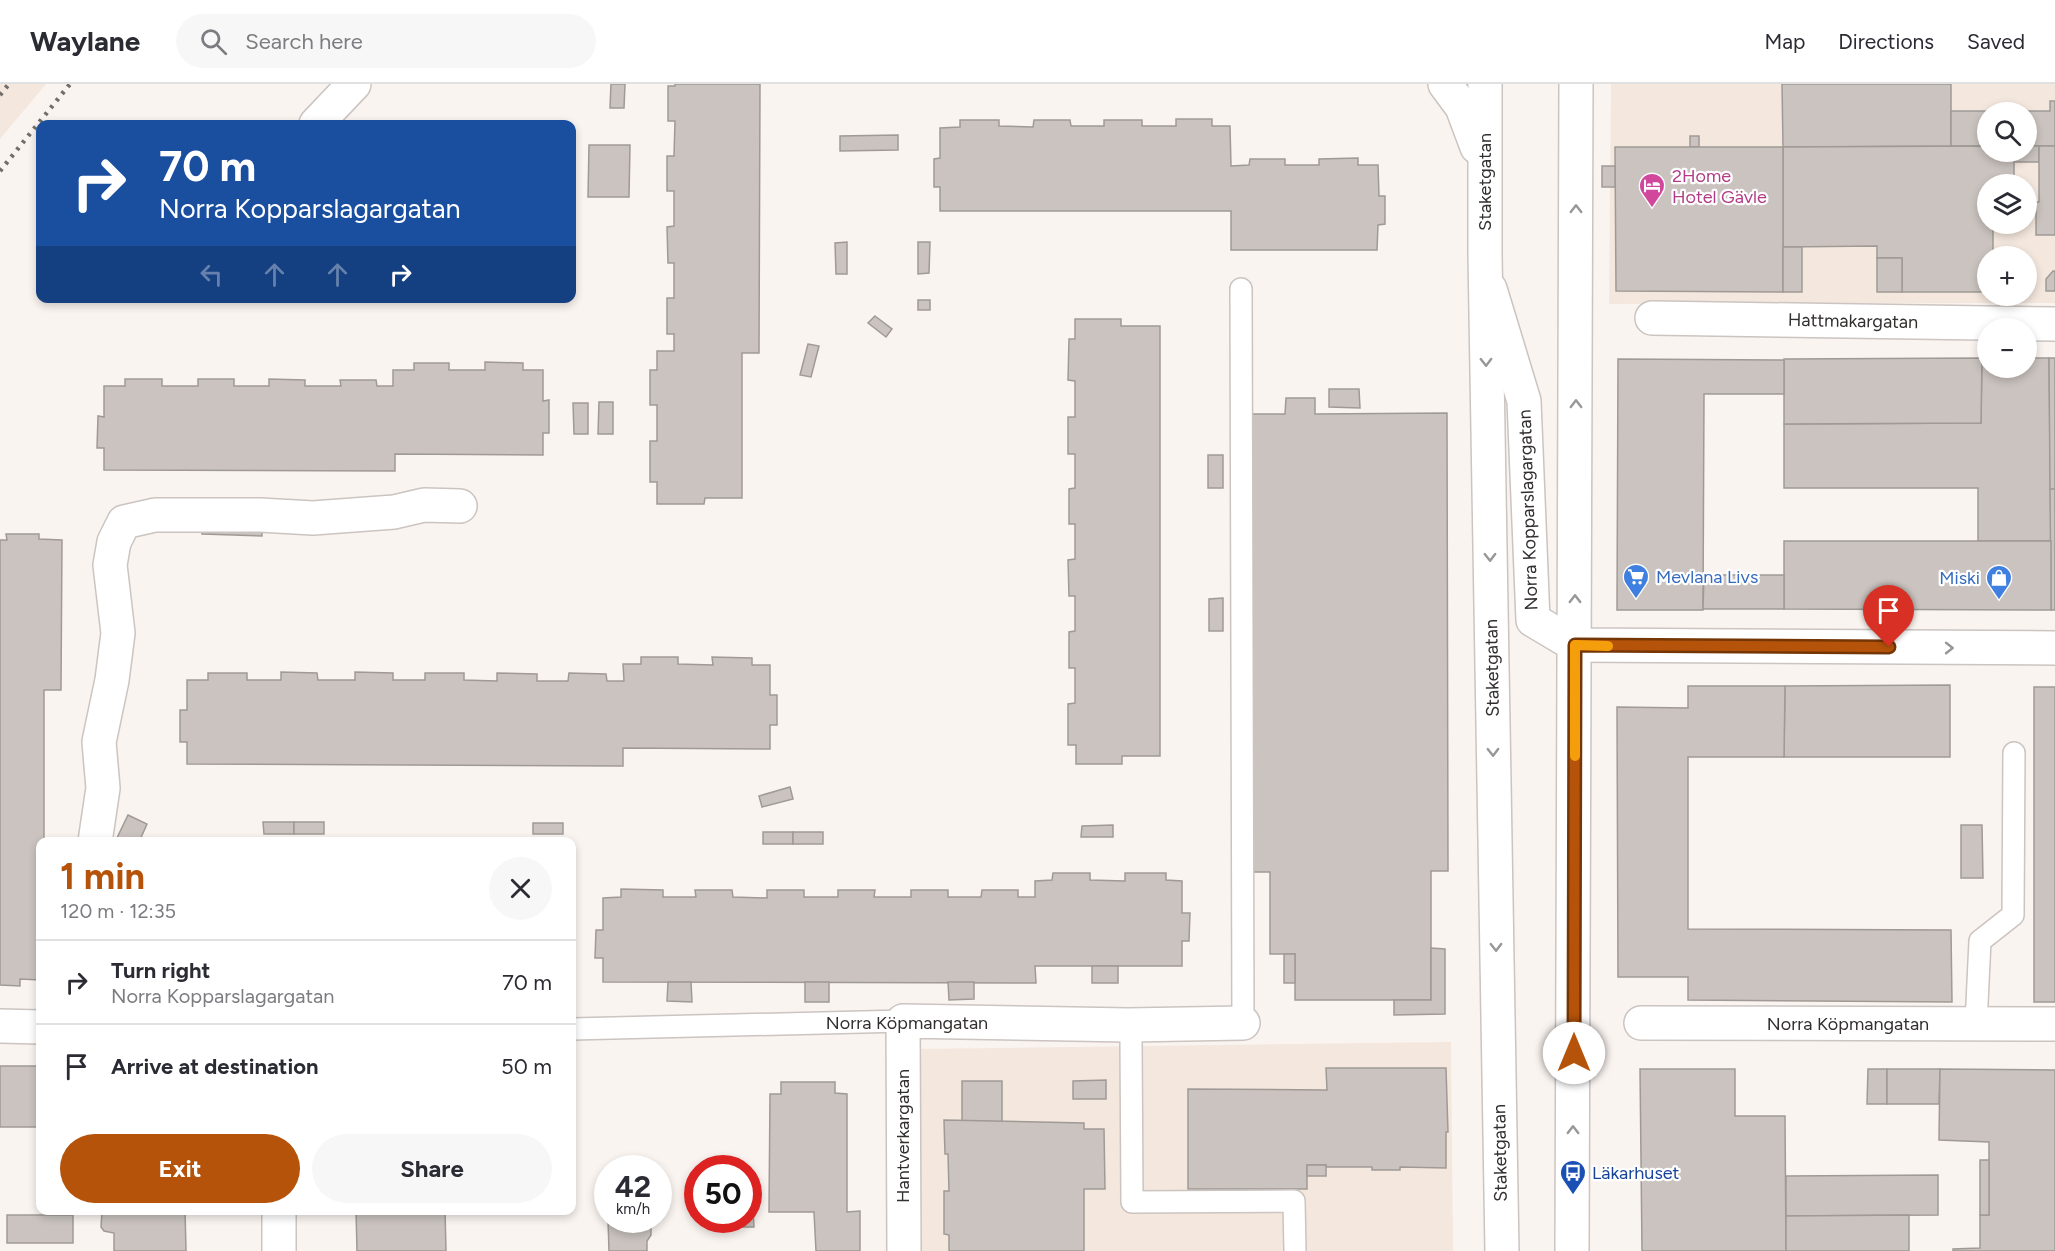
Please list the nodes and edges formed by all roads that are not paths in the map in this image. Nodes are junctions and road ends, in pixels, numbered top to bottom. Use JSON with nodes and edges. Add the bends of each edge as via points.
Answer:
{"nodes":[{"id":1,"x":354,"y":84,"type":"edge"},
{"id":2,"x":1445,"y":84,"type":"edge"},
{"id":3,"x":1485,"y":84,"type":"edge"},
{"id":4,"x":1576,"y":84,"type":"edge"},
{"id":5,"x":320,"y":120,"type":"edge"},
{"id":6,"x":1485,"y":177,"type":"junction"},
{"id":7,"x":1485,"y":272,"type":"junction"},
{"id":8,"x":1241,"y":289,"type":"dead end"},
{"id":9,"x":1652,"y":318,"type":"dead end"},
{"id":10,"x":2055,"y":324,"type":"edge"},
{"id":11,"x":460,"y":506,"type":"dead end"},
{"id":12,"x":1575,"y":645,"type":"junction"},
{"id":13,"x":2055,"y":648,"type":"edge"},
{"id":14,"x":2014,"y":753,"type":"dead end"},
{"id":15,"x":96,"y":837,"type":"edge"},
{"id":16,"x":903,"y":1021,"type":"junction"},
{"id":17,"x":1243,"y":1023,"type":"joint"},
{"id":18,"x":1641,"y":1023,"type":"dead end"},
{"id":19,"x":1128,"y":1024,"type":"junction"},
{"id":20,"x":1976,"y":1024,"type":"junction"},
{"id":21,"x":2055,"y":1024,"type":"edge"},
{"id":22,"x":0,"y":1026,"type":"edge"},
{"id":23,"x":36,"y":1027,"type":"edge"},
{"id":24,"x":576,"y":1029,"type":"edge"},
{"id":25,"x":279,"y":1215,"type":"edge"},
{"id":26,"x":279,"y":1251,"type":"edge"},
{"id":27,"x":904,"y":1251,"type":"edge"},
{"id":28,"x":1295,"y":1251,"type":"edge"},
{"id":29,"x":1502,"y":1251,"type":"edge"},
{"id":30,"x":1572,"y":1251,"type":"edge"}],
"edges":[{"from":1,"to":5,"type":"street"},
{"from":2,"to":6,"type":"street","via":[[1467,117]]},
{"from":3,"to":6,"type":"street","name":"Staketgatan"},
{"from":12,"to":4,"type":"street","one_way":true},
{"from":6,"to":7,"type":"street","name":"Staketgatan"},
{"from":7,"to":12,"type":"street","name":"Norra Kopparslagargatan","via":[[1524,400],[1533,620]]},
{"from":7,"to":29,"type":"street","name":"Staketgatan","one_way":true},
{"from":8,"to":17,"type":"lane"},
{"from":9,"to":10,"type":"street","name":"Hattmakargatan"},
{"from":11,"to":15,"type":"street","via":[[424,505],[394,512],[312,518],[155,515],[124,522],[114,542],[110,565],[118,633],[99,742],[103,788]]},
{"from":12,"to":13,"type":"street","one_way":true},
{"from":30,"to":12,"type":"street","one_way":true},
{"from":14,"to":20,"type":"lane","via":[[2013,915],[1980,940]]},
{"from":16,"to":19,"type":"street","name":"Norra Köpmangatan"},
{"from":16,"to":24,"type":"lane","name":"Norra Köpmangatan"},
{"from":16,"to":27,"type":"street","name":"Hantverkargatan"},
{"from":17,"to":19,"type":"street","name":"Norra Köpmangatan"},
{"from":18,"to":20,"type":"street","name":"Norra Köpmangatan"},
{"from":19,"to":28,"type":"lane","via":[[1132,1202],[1294,1201]]},
{"from":20,"to":21,"type":"street","name":"Norra Köpmangatan"},
{"from":22,"to":23,"type":"street"},
{"from":25,"to":26,"type":"street"}]}
